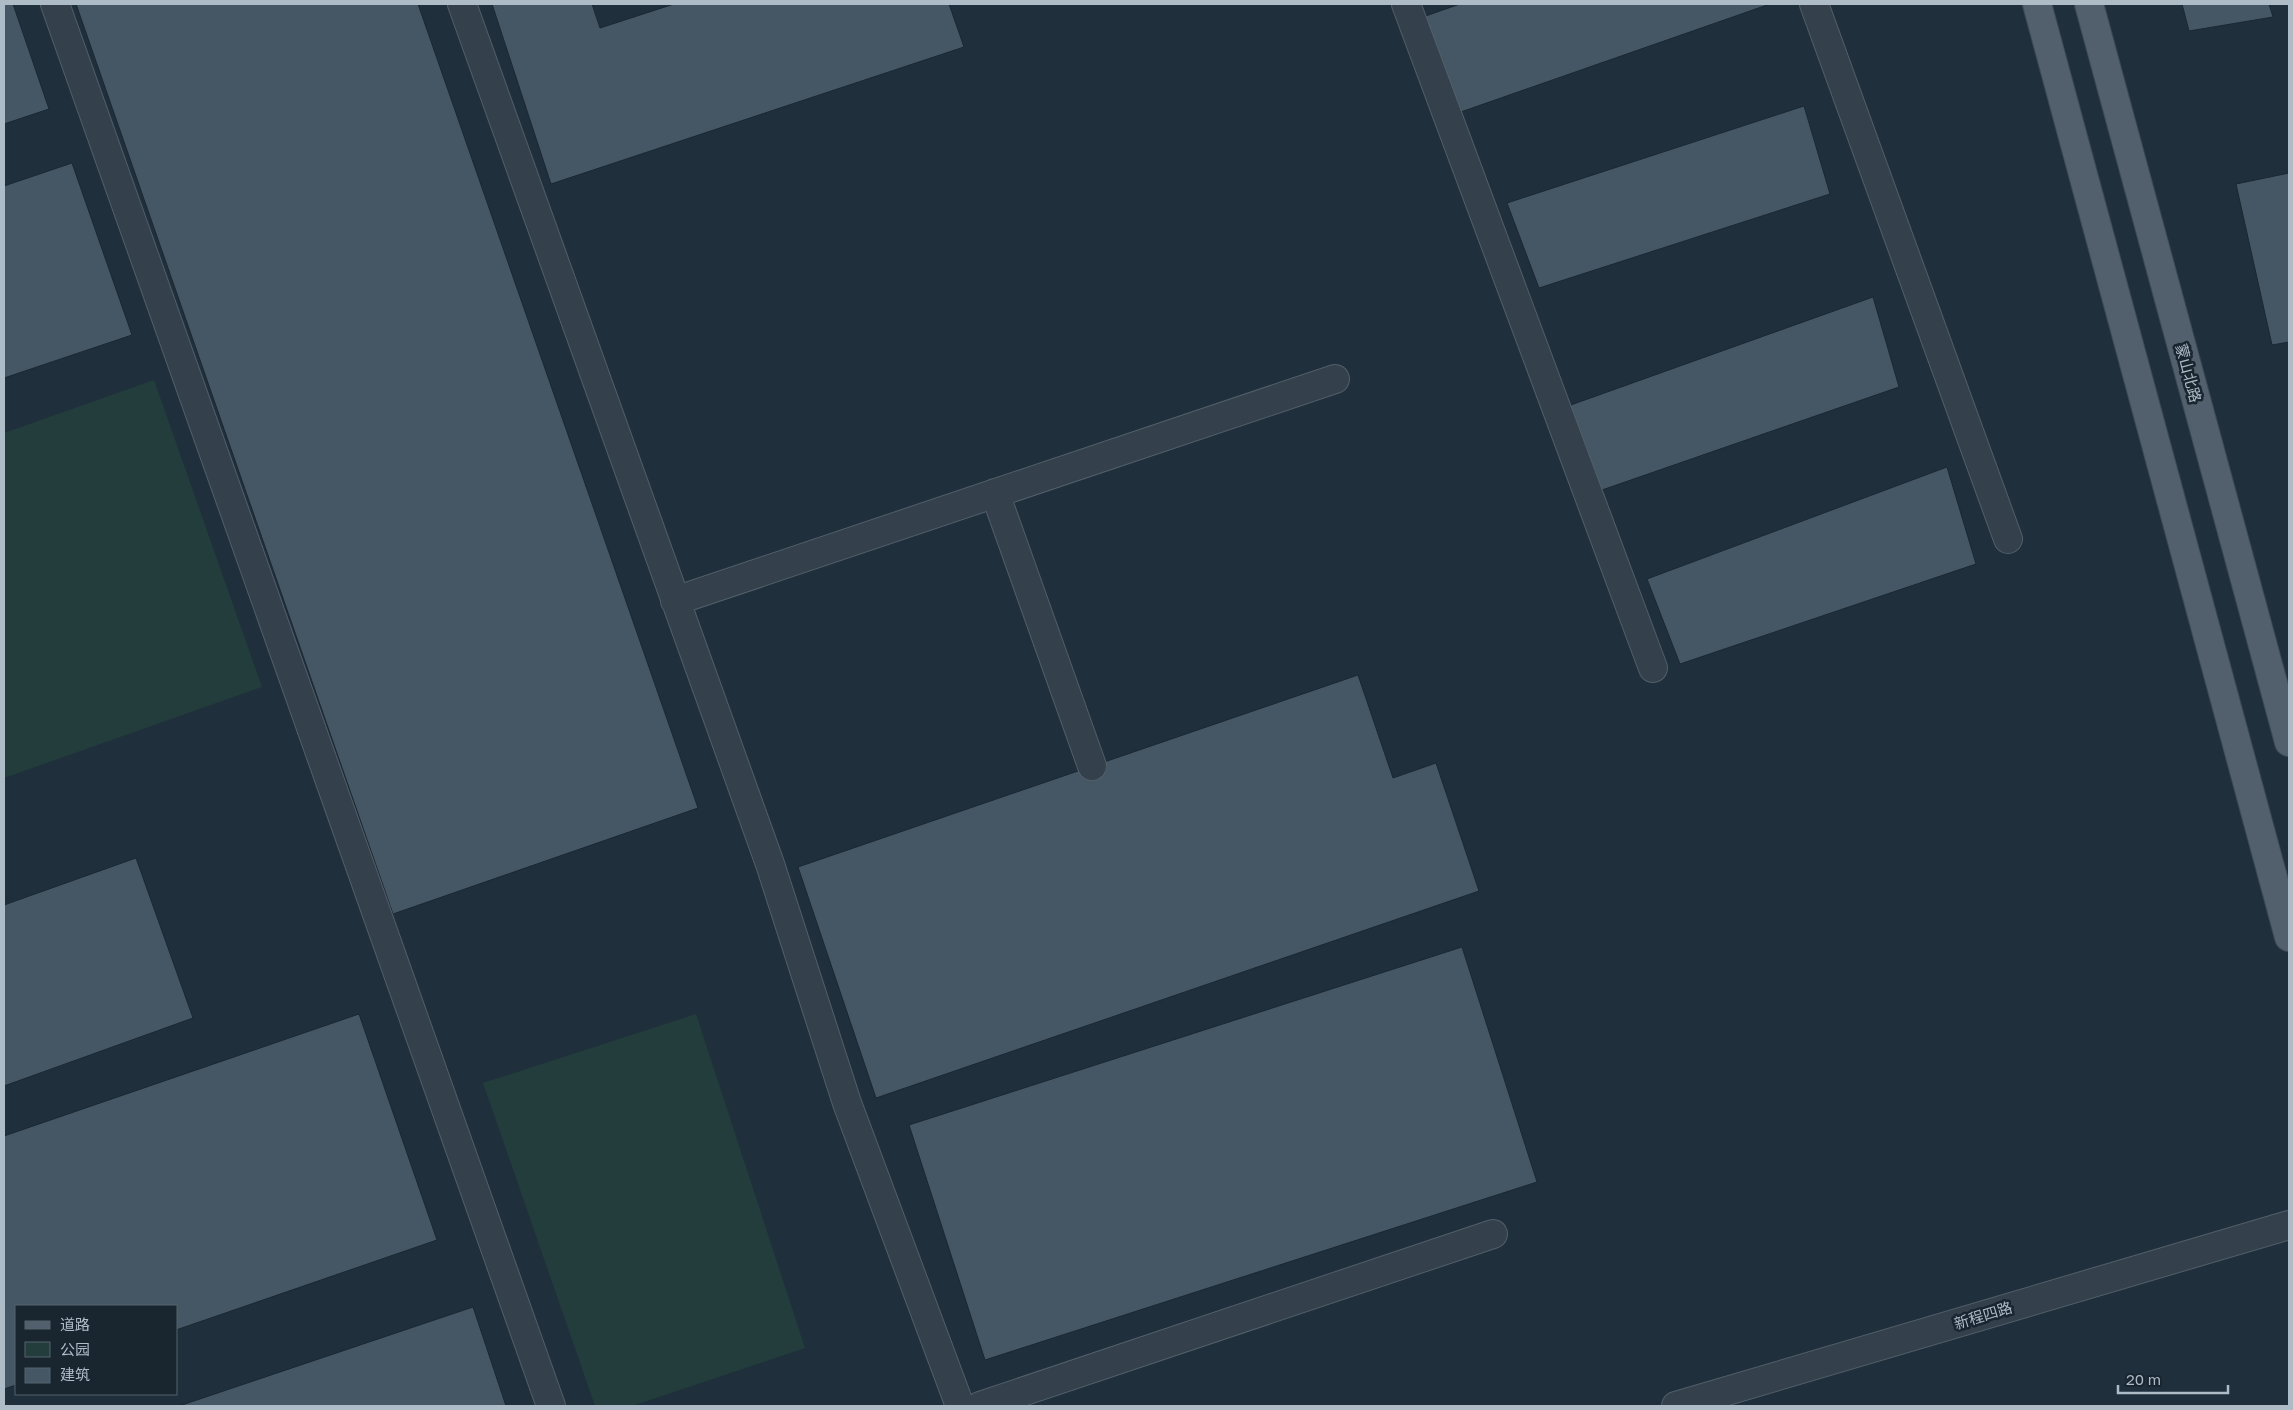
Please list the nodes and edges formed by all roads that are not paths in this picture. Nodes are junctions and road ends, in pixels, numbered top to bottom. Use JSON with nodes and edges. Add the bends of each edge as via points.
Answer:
{"nodes":[{"id":1,"x":55,"y":4,"type":"edge"},
{"id":2,"x":462,"y":4,"type":"edge"},
{"id":3,"x":1406,"y":4,"type":"edge"},
{"id":4,"x":1814,"y":4,"type":"edge"},
{"id":5,"x":2037,"y":4,"type":"edge"},
{"id":6,"x":2089,"y":4,"type":"edge"},
{"id":7,"x":1335,"y":379,"type":"dead end"},
{"id":8,"x":996,"y":493,"type":"junction"},
{"id":9,"x":2008,"y":539,"type":"dead end"},
{"id":10,"x":675,"y":601,"type":"junction"},
{"id":11,"x":1653,"y":668,"type":"dead end"},
{"id":12,"x":2289,"y":742,"type":"edge"},
{"id":13,"x":1092,"y":766,"type":"dead end"},
{"id":14,"x":2289,"y":937,"type":"edge"},
{"id":15,"x":2289,"y":1225,"type":"edge"},
{"id":16,"x":1493,"y":1234,"type":"dead end"},
{"id":17,"x":551,"y":1406,"type":"edge"},
{"id":18,"x":960,"y":1406,"type":"edge"},
{"id":19,"x":980,"y":1406,"type":"edge"},
{"id":20,"x":1676,"y":1406,"type":"edge"}],
"edges":[{"from":1,"to":17,"type":"street"},
{"from":2,"to":10,"type":"street"},
{"from":3,"to":11,"type":"street"},
{"from":4,"to":9,"type":"street"},
{"from":5,"to":14,"type":"main road"},
{"from":6,"to":12,"type":"main road","name":"蒙山北路"},
{"from":7,"to":8,"type":"street"},
{"from":8,"to":10,"type":"street"},
{"from":8,"to":13,"type":"street"},
{"from":10,"to":18,"type":"street","via":[[770,864],[847,1103]]},
{"from":15,"to":20,"type":"street","name":"新程四路"},
{"from":16,"to":19,"type":"street"}]}
